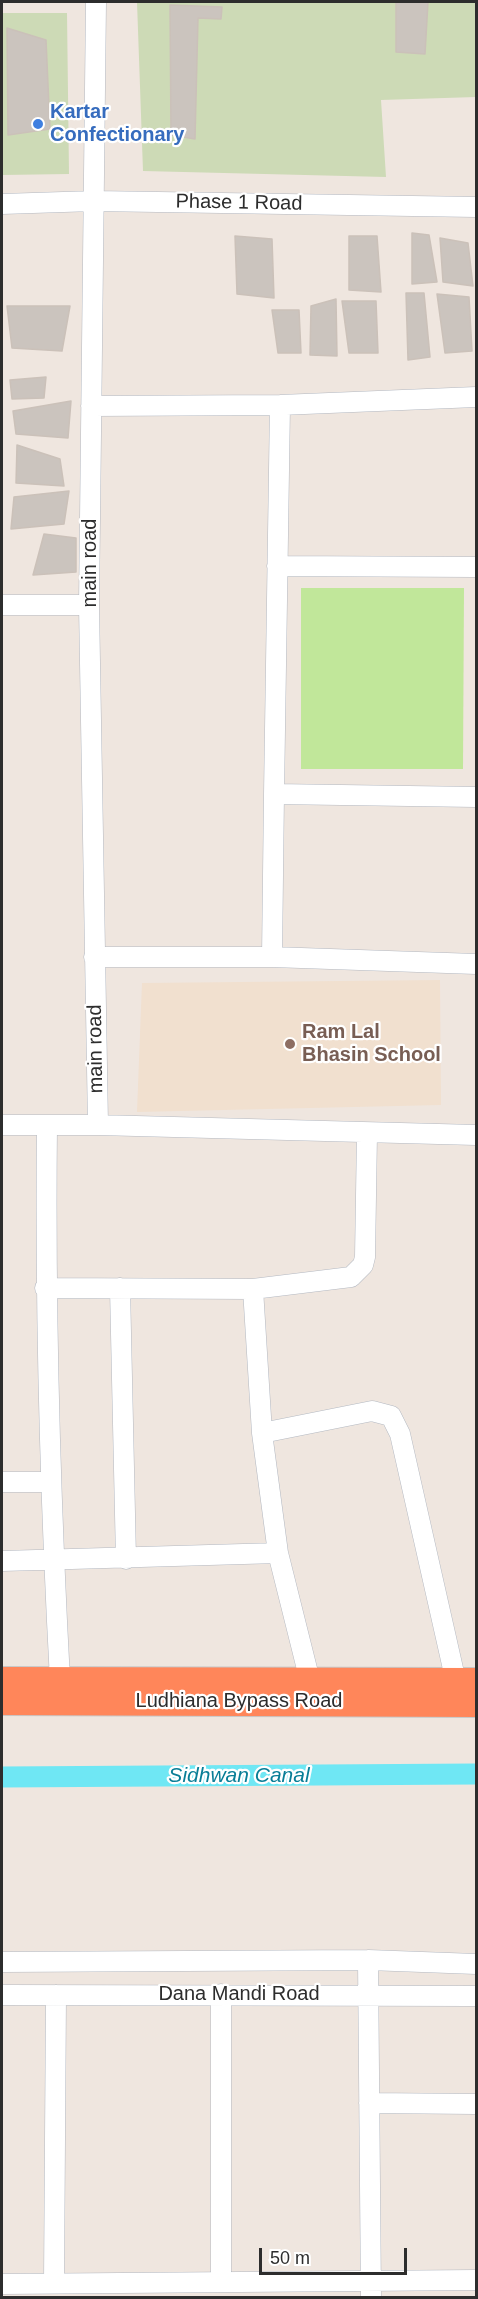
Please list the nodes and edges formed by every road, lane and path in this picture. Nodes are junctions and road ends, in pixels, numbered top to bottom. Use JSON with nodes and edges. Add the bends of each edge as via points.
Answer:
{"nodes":[{"id":1,"x":96,"y":2,"type":"edge"},
{"id":2,"x":94,"y":201,"type":"junction"},
{"id":3,"x":2,"y":204,"type":"edge"},
{"id":4,"x":477,"y":207,"type":"edge"},
{"id":5,"x":477,"y":397,"type":"edge"},
{"id":6,"x":280,"y":405,"type":"junction"},
{"id":7,"x":92,"y":406,"type":"junction"},
{"id":8,"x":277,"y":566,"type":"junction"},
{"id":9,"x":477,"y":567,"type":"edge"},
{"id":10,"x":2,"y":605,"type":"edge"},
{"id":11,"x":89,"y":605,"type":"junction"},
{"id":12,"x":274,"y":794,"type":"junction"},
{"id":13,"x":477,"y":797,"type":"edge"},
{"id":14,"x":94,"y":957,"type":"junction"},
{"id":15,"x":272,"y":957,"type":"junction"},
{"id":16,"x":477,"y":964,"type":"edge"},
{"id":17,"x":2,"y":1125,"type":"edge"},
{"id":18,"x":47,"y":1125,"type":"junction"},
{"id":19,"x":98,"y":1125,"type":"junction"},
{"id":20,"x":367,"y":1134,"type":"junction"},
{"id":21,"x":477,"y":1135,"type":"edge"},
{"id":22,"x":45,"y":1288,"type":"junction"},
{"id":23,"x":120,"y":1288,"type":"junction"},
{"id":24,"x":253,"y":1289,"type":"junction"},
{"id":25,"x":262,"y":1432,"type":"junction"},
{"id":26,"x":2,"y":1482,"type":"edge"},
{"id":27,"x":51,"y":1482,"type":"junction"},
{"id":28,"x":278,"y":1553,"type":"junction"},
{"id":29,"x":126,"y":1559,"type":"junction"},
{"id":30,"x":54,"y":1560,"type":"junction"},
{"id":31,"x":2,"y":1561,"type":"edge"},
{"id":32,"x":60,"y":1680,"type":"junction"},
{"id":33,"x":2,"y":1681,"type":"edge"},
{"id":34,"x":310,"y":1681,"type":"junction"},
{"id":35,"x":466,"y":1682,"type":"edge"},
{"id":36,"x":2,"y":1701,"type":"edge"},
{"id":37,"x":477,"y":1703,"type":"edge"},
{"id":38,"x":368,"y":1960,"type":"junction"},
{"id":39,"x":2,"y":1962,"type":"edge"},
{"id":40,"x":477,"y":1964,"type":"edge"},
{"id":41,"x":221,"y":1994,"type":"junction"},
{"id":42,"x":367,"y":1994,"type":"junction"},
{"id":43,"x":2,"y":1995,"type":"edge"},
{"id":44,"x":57,"y":1995,"type":"junction"},
{"id":45,"x":477,"y":1996,"type":"edge"},
{"id":46,"x":369,"y":2103,"type":"junction"},
{"id":47,"x":477,"y":2104,"type":"edge"},
{"id":48,"x":477,"y":2280,"type":"edge"},
{"id":49,"x":221,"y":2281,"type":"junction"},
{"id":50,"x":54,"y":2283,"type":"junction"},
{"id":51,"x":2,"y":2284,"type":"edge"},
{"id":52,"x":371,"y":2289,"type":"edge"}],
"edges":[{"from":1,"to":2,"type":"street","name":"main road"},
{"from":2,"to":3,"type":"street","name":"Phase 1 Road"},
{"from":2,"to":4,"type":"street","name":"Phase 1 Road"},
{"from":2,"to":7,"type":"street","name":"main road"},
{"from":5,"to":6,"type":"street"},
{"from":6,"to":7,"type":"street"},
{"from":6,"to":8,"type":"street"},
{"from":7,"to":11,"type":"street","name":"main road"},
{"from":8,"to":9,"type":"street"},
{"from":8,"to":12,"type":"street"},
{"from":10,"to":11,"type":"street"},
{"from":11,"to":14,"type":"street","name":"main road"},
{"from":12,"to":13,"type":"street"},
{"from":12,"to":15,"type":"street"},
{"from":14,"to":15,"type":"street"},
{"from":14,"to":19,"type":"street","name":"main road"},
{"from":15,"to":16,"type":"street"},
{"from":17,"to":18,"type":"street"},
{"from":18,"to":19,"type":"street"},
{"from":18,"to":22,"type":"street"},
{"from":19,"to":20,"type":"street"},
{"from":20,"to":21,"type":"street"},
{"from":20,"to":24,"type":"street","via":[[363,1266],[344,1280]]},
{"from":22,"to":23,"type":"street"},
{"from":22,"to":27,"type":"street"},
{"from":23,"to":24,"type":"street"},
{"from":23,"to":29,"type":"street"},
{"from":24,"to":25,"type":"street"},
{"from":25,"to":28,"type":"street"},
{"from":25,"to":35,"type":"street","via":[[372,1411],[391,1416],[400,1434]]},
{"from":26,"to":27,"type":"street"},
{"from":27,"to":30,"type":"street"},
{"from":28,"to":29,"type":"street"},
{"from":28,"to":34,"type":"street"},
{"from":29,"to":30,"type":"street"},
{"from":30,"to":31,"type":"street"},
{"from":30,"to":32,"type":"street"},
{"from":32,"to":33,"type":"highway","name":"Ludhiana Bypass Road"},
{"from":32,"to":34,"type":"highway","name":"Ludhiana Bypass Road"},
{"from":34,"to":35,"type":"highway","name":"Ludhiana Bypass Road"},
{"from":36,"to":37,"type":"highway","name":"Ludhiana Bypass Road"},
{"from":38,"to":39,"type":"street"},
{"from":38,"to":40,"type":"street"},
{"from":38,"to":42,"type":"street"},
{"from":41,"to":42,"type":"street","name":"Dana Mandi Road"},
{"from":41,"to":44,"type":"street","name":"Dana Mandi Road"},
{"from":41,"to":49,"type":"street"},
{"from":42,"to":45,"type":"street","name":"Dana Mandi Road"},
{"from":42,"to":46,"type":"street"},
{"from":43,"to":44,"type":"street","name":"Dana Mandi Road"},
{"from":44,"to":50,"type":"street"},
{"from":46,"to":47,"type":"street"},
{"from":46,"to":52,"type":"street"},
{"from":48,"to":52,"type":"street"},
{"from":49,"to":50,"type":"street"},
{"from":49,"to":52,"type":"street"},
{"from":50,"to":51,"type":"street"}]}
